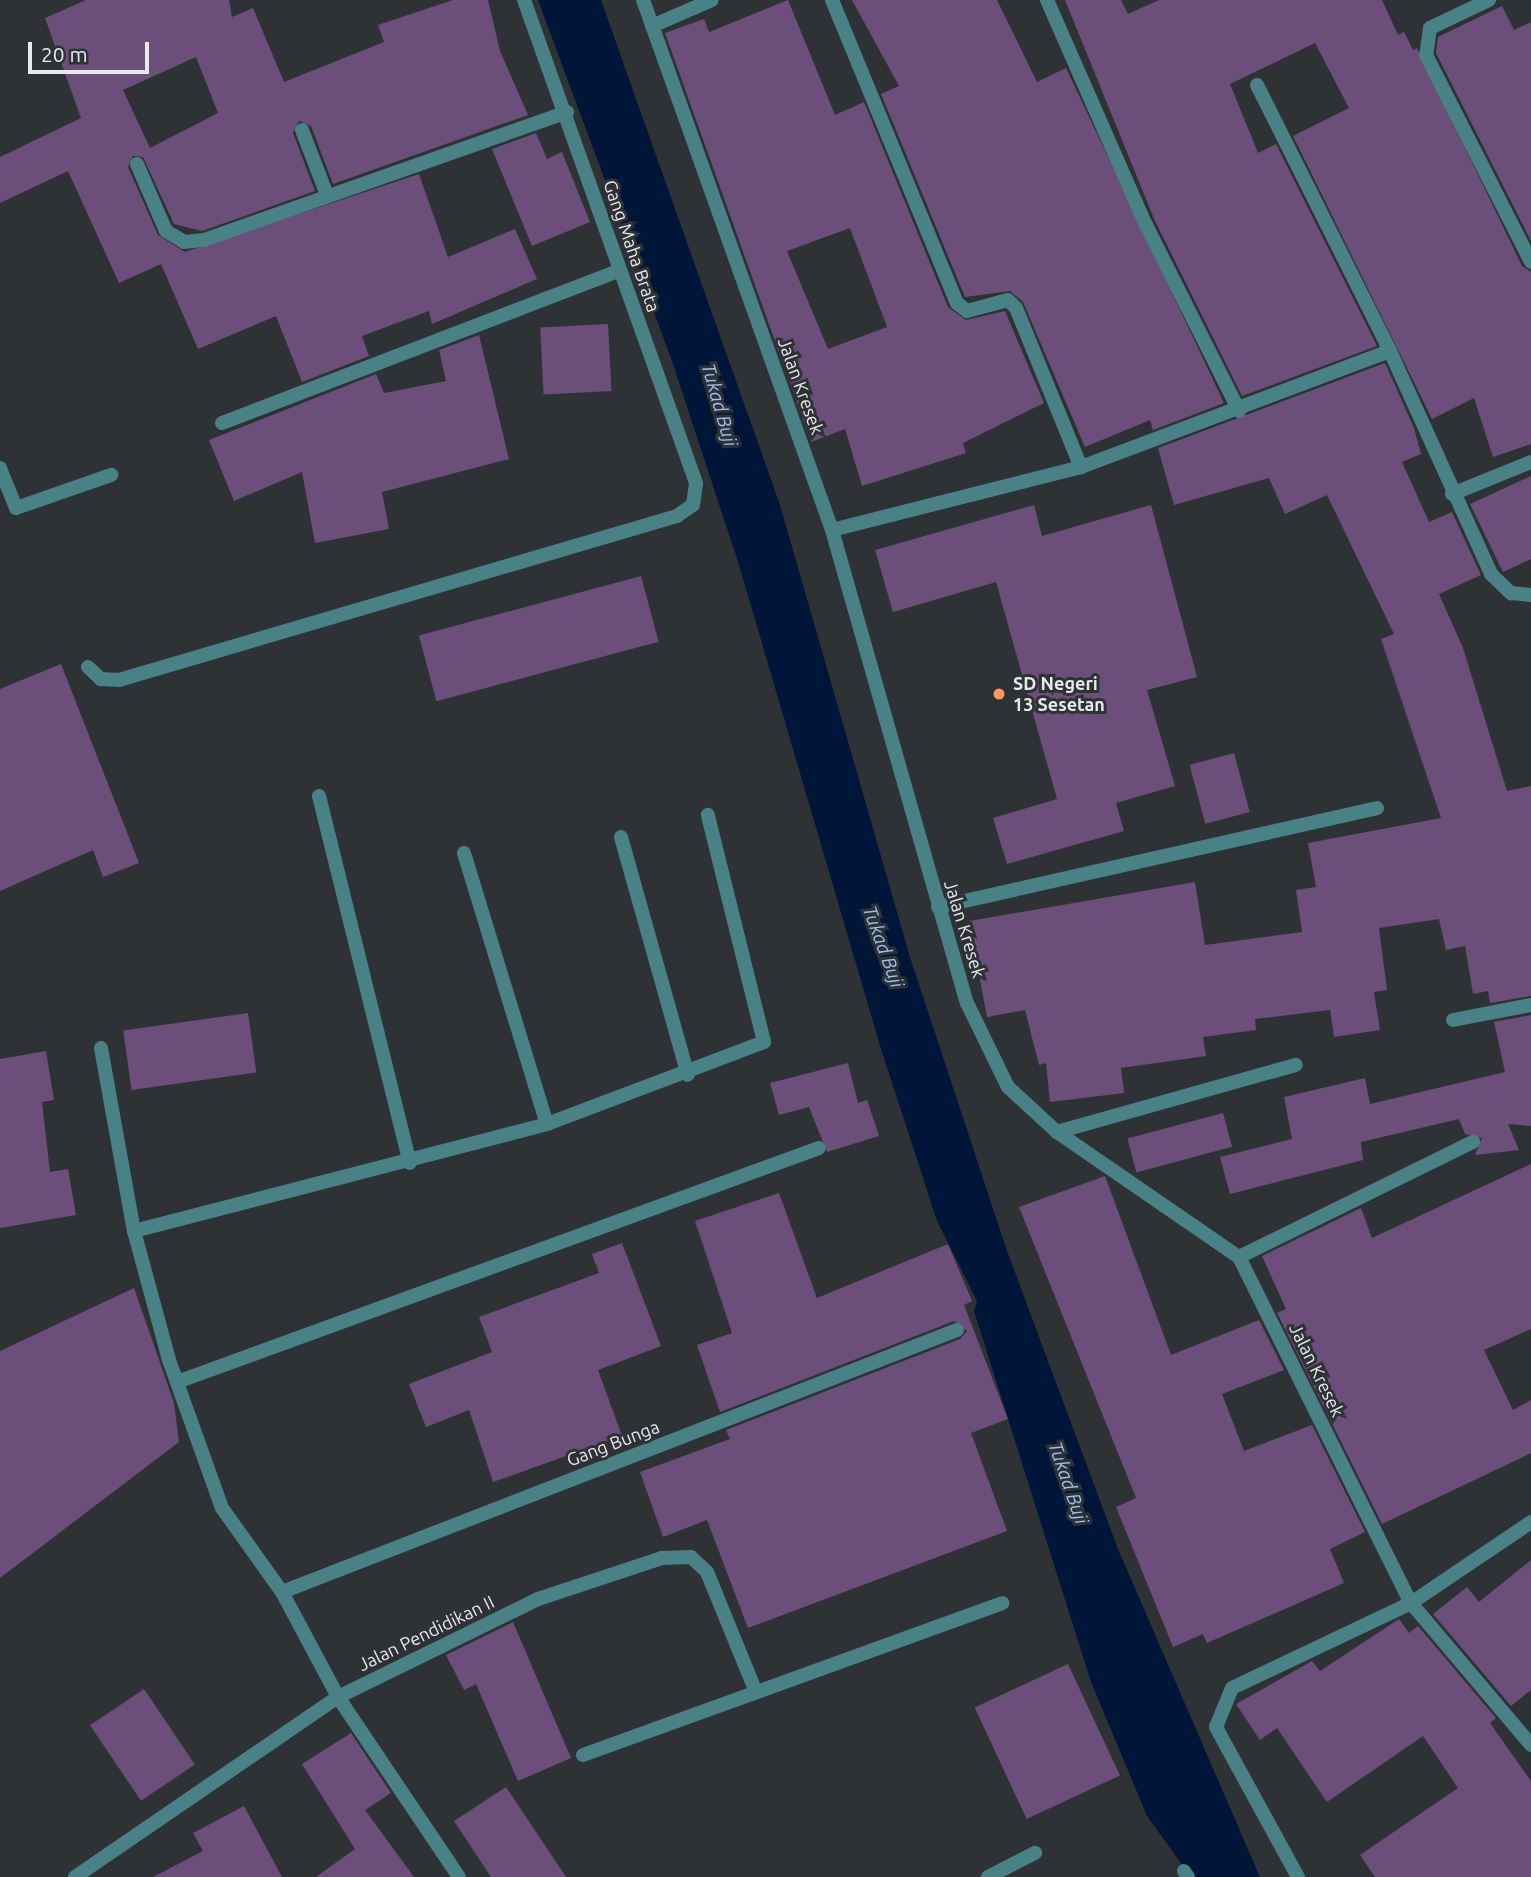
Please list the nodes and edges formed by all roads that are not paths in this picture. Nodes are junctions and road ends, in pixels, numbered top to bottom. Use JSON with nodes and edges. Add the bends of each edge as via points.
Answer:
{"nodes":[{"id":1,"x":524,"y":0,"type":"edge"},
{"id":2,"x":643,"y":0,"type":"edge"},
{"id":3,"x":712,"y":0,"type":"edge"},
{"id":4,"x":832,"y":0,"type":"edge"},
{"id":5,"x":1047,"y":0,"type":"edge"},
{"id":6,"x":1489,"y":0,"type":"edge"},
{"id":7,"x":652,"y":26,"type":"junction"},
{"id":8,"x":1257,"y":85,"type":"dead end"},
{"id":9,"x":567,"y":112,"type":"junction"},
{"id":10,"x":302,"y":130,"type":"dead end"},
{"id":11,"x":137,"y":164,"type":"dead end"},
{"id":12,"x":327,"y":195,"type":"junction"},
{"id":13,"x":1531,"y":262,"type":"edge"},
{"id":14,"x":619,"y":271,"type":"junction"},
{"id":15,"x":1390,"y":351,"type":"junction"},
{"id":16,"x":1239,"y":411,"type":"junction"},
{"id":17,"x":222,"y":423,"type":"dead end"},
{"id":18,"x":1531,"y":462,"type":"edge"},
{"id":19,"x":1081,"y":467,"type":"junction"},
{"id":20,"x":0,"y":468,"type":"edge"},
{"id":21,"x":111,"y":475,"type":"dead end"},
{"id":22,"x":1452,"y":494,"type":"junction"},
{"id":23,"x":832,"y":530,"type":"junction"},
{"id":24,"x":1531,"y":595,"type":"edge"},
{"id":25,"x":88,"y":667,"type":"dead end"},
{"id":26,"x":319,"y":796,"type":"dead end"},
{"id":27,"x":1377,"y":808,"type":"dead end"},
{"id":28,"x":708,"y":815,"type":"dead end"},
{"id":29,"x":621,"y":837,"type":"dead end"},
{"id":30,"x":464,"y":853,"type":"dead end"},
{"id":31,"x":938,"y":907,"type":"junction"},
{"id":32,"x":1531,"y":1005,"type":"edge"},
{"id":33,"x":1453,"y":1020,"type":"dead end"},
{"id":34,"x":101,"y":1048,"type":"dead end"},
{"id":35,"x":1296,"y":1065,"type":"dead end"},
{"id":36,"x":688,"y":1075,"type":"junction"},
{"id":37,"x":547,"y":1124,"type":"junction"},
{"id":38,"x":1057,"y":1132,"type":"junction"},
{"id":39,"x":1473,"y":1142,"type":"dead end"},
{"id":40,"x":819,"y":1148,"type":"dead end"},
{"id":41,"x":410,"y":1163,"type":"junction"},
{"id":42,"x":134,"y":1230,"type":"junction"},
{"id":43,"x":1239,"y":1257,"type":"junction"},
{"id":44,"x":957,"y":1330,"type":"dead end"},
{"id":45,"x":177,"y":1382,"type":"junction"},
{"id":46,"x":1531,"y":1521,"type":"edge"},
{"id":47,"x":282,"y":1592,"type":"junction"},
{"id":48,"x":1411,"y":1602,"type":"junction"},
{"id":49,"x":1002,"y":1603,"type":"dead end"},
{"id":50,"x":756,"y":1692,"type":"junction"},
{"id":51,"x":338,"y":1697,"type":"junction"},
{"id":52,"x":1531,"y":1745,"type":"edge"},
{"id":53,"x":583,"y":1755,"type":"dead end"},
{"id":54,"x":1035,"y":1853,"type":"dead end"},
{"id":55,"x":75,"y":1877,"type":"edge"},
{"id":56,"x":459,"y":1877,"type":"edge"},
{"id":57,"x":988,"y":1877,"type":"edge"},
{"id":58,"x":1298,"y":1877,"type":"edge"}],
"edges":[{"from":1,"to":9,"type":"street","name":"Gang Maha Brata"},
{"from":2,"to":7,"type":"street","name":"Jalan Kresek"},
{"from":3,"to":7,"type":"street"},
{"from":4,"to":19,"type":"street","via":[[957,303],[967,311],[1008,300],[1016,308]]},
{"from":5,"to":16,"type":"street","via":[[1146,225]]},
{"from":6,"to":13,"type":"street","via":[[1430,28],[1426,55]]},
{"from":7,"to":23,"type":"street","name":"Jalan Kresek"},
{"from":8,"to":15,"type":"street"},
{"from":9,"to":12,"type":"street"},
{"from":9,"to":14,"type":"street","name":"Gang Maha Brata"},
{"from":10,"to":12,"type":"street"},
{"from":11,"to":12,"type":"street","via":[[166,231],[184,242]]},
{"from":14,"to":17,"type":"street"},
{"from":14,"to":25,"type":"street","name":"Gang Maha Brata","via":[[696,483],[693,505],[677,516],[119,680],[101,679]]},
{"from":15,"to":16,"type":"street"},
{"from":15,"to":22,"type":"street"},
{"from":16,"to":19,"type":"street"},
{"from":18,"to":22,"type":"street"},
{"from":19,"to":23,"type":"street"},
{"from":20,"to":21,"type":"street","via":[[16,508]]},
{"from":22,"to":24,"type":"street","via":[[1491,574],[1511,593]]},
{"from":23,"to":31,"type":"street","name":"Jalan Kresek"},
{"from":26,"to":41,"type":"street"},
{"from":27,"to":31,"type":"street"},
{"from":28,"to":36,"type":"street","via":[[765,1030],[764,1042],[753,1050]]},
{"from":29,"to":36,"type":"street"},
{"from":30,"to":37,"type":"street"},
{"from":31,"to":38,"type":"street","name":"Jalan Kresek","via":[[967,1003],[1008,1087]]},
{"from":32,"to":33,"type":"street"},
{"from":34,"to":42,"type":"street"},
{"from":35,"to":38,"type":"street"},
{"from":36,"to":37,"type":"street"},
{"from":37,"to":41,"type":"street"},
{"from":38,"to":43,"type":"street","name":"Jalan Kresek"},
{"from":39,"to":43,"type":"street"},
{"from":40,"to":45,"type":"street"},
{"from":41,"to":42,"type":"street"},
{"from":42,"to":45,"type":"street"},
{"from":43,"to":48,"type":"street","name":"Jalan Kresek"},
{"from":44,"to":47,"type":"street","name":"Gang Bunga"},
{"from":45,"to":47,"type":"street","via":[[222,1508]]},
{"from":46,"to":48,"type":"street"},
{"from":47,"to":51,"type":"street"},
{"from":48,"to":52,"type":"street","name":"Jalan Kresek"},
{"from":48,"to":58,"type":"street","via":[[1231,1688],[1220,1706],[1216,1727],[1236,1774]]},
{"from":49,"to":50,"type":"street"},
{"from":50,"to":51,"type":"street","name":"Jalan Pendidikan II","via":[[707,1573],[691,1557],[662,1558],[538,1599]]},
{"from":50,"to":53,"type":"street"},
{"from":51,"to":55,"type":"street","name":"Jalan Pendidikan II"},
{"from":51,"to":56,"type":"street"},
{"from":54,"to":57,"type":"street"}]}
